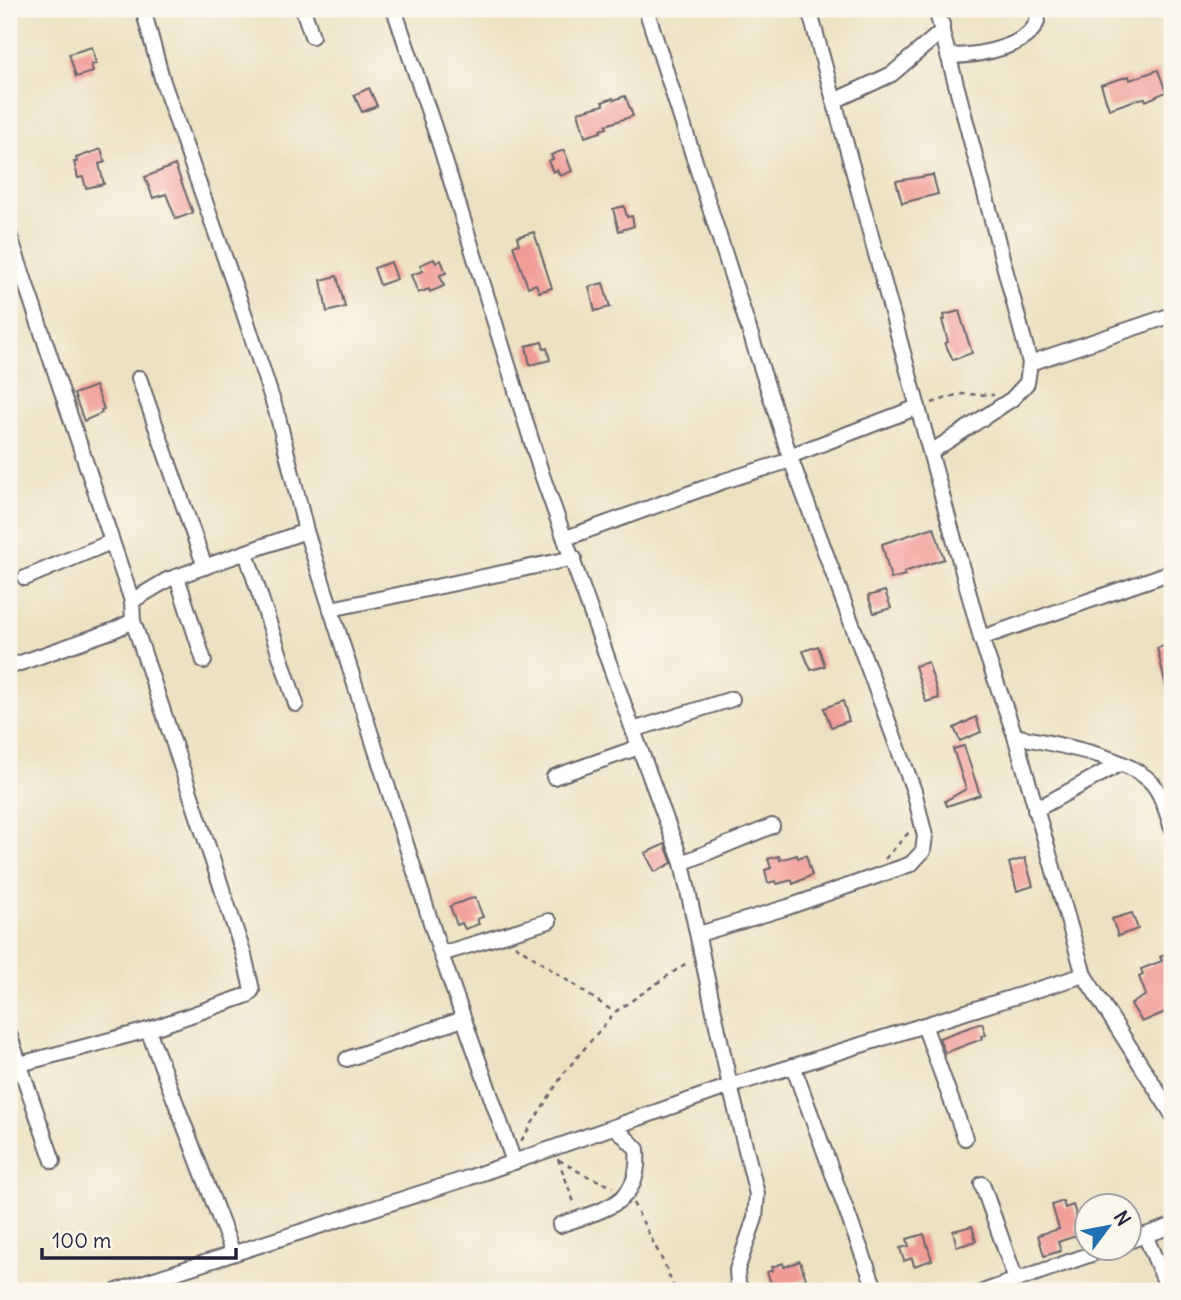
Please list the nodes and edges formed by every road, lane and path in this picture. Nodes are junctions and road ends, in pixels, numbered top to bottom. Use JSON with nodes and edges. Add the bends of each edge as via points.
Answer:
{"nodes":[{"id":1,"x":143,"y":9,"type":"edge"},
{"id":2,"x":303,"y":9,"type":"edge"},
{"id":3,"x":394,"y":9,"type":"edge"},
{"id":4,"x":646,"y":9,"type":"edge"},
{"id":5,"x":809,"y":9,"type":"edge"},
{"id":6,"x":936,"y":9,"type":"edge"},
{"id":7,"x":944,"y":9,"type":"edge"},
{"id":8,"x":1038,"y":9,"type":"edge"},
{"id":9,"x":942,"y":31,"type":"junction"},
{"id":10,"x":312,"y":36,"type":"dead end"},
{"id":11,"x":948,"y":56,"type":"junction"},
{"id":12,"x":834,"y":101,"type":"junction"},
{"id":13,"x":9,"y":234,"type":"edge"},
{"id":14,"x":1172,"y":315,"type":"edge"},
{"id":15,"x":1030,"y":363,"type":"junction"},
{"id":16,"x":139,"y":378,"type":"dead end"},
{"id":17,"x":1016,"y":395,"type":"junction"},
{"id":18,"x":918,"y":407,"type":"junction"},
{"id":19,"x":931,"y":452,"type":"junction"},
{"id":20,"x":791,"y":458,"type":"junction"},
{"id":21,"x":306,"y":531,"type":"junction"},
{"id":22,"x":566,"y":538,"type":"junction"},
{"id":23,"x":111,"y":542,"type":"junction"},
{"id":24,"x":246,"y":553,"type":"junction"},
{"id":25,"x":574,"y":558,"type":"junction"},
{"id":26,"x":205,"y":567,"type":"junction"},
{"id":27,"x":1172,"y":572,"type":"edge"},
{"id":28,"x":177,"y":577,"type":"junction"},
{"id":29,"x":25,"y":578,"type":"dead end"},
{"id":30,"x":132,"y":601,"type":"junction"},
{"id":31,"x":331,"y":608,"type":"junction"},
{"id":32,"x":133,"y":621,"type":"junction"},
{"id":33,"x":981,"y":638,"type":"junction"},
{"id":34,"x":204,"y":661,"type":"dead end"},
{"id":35,"x":9,"y":667,"type":"edge"},
{"id":36,"x":732,"y":699,"type":"dead end"},
{"id":37,"x":296,"y":704,"type":"dead end"},
{"id":38,"x":633,"y":730,"type":"junction"},
{"id":39,"x":1015,"y":736,"type":"junction"},
{"id":40,"x":639,"y":747,"type":"junction"},
{"id":41,"x":1119,"y":764,"type":"junction"},
{"id":42,"x":554,"y":777,"type":"dead end"},
{"id":43,"x":1168,"y":804,"type":"edge"},
{"id":44,"x":1035,"y":810,"type":"junction"},
{"id":45,"x":921,"y":820,"type":"junction"},
{"id":46,"x":772,"y":826,"type":"dead end"},
{"id":47,"x":1172,"y":829,"type":"edge"},
{"id":48,"x":884,"y":860,"type":"dead end"},
{"id":49,"x":682,"y":863,"type":"junction"},
{"id":50,"x":549,"y":921,"type":"dead end"},
{"id":51,"x":699,"y":934,"type":"junction"},
{"id":52,"x":501,"y":935,"type":"junction"},
{"id":53,"x":703,"y":952,"type":"junction"},
{"id":54,"x":441,"y":954,"type":"junction"},
{"id":55,"x":1084,"y":975,"type":"junction"},
{"id":56,"x":615,"y":1012,"type":"junction"},
{"id":57,"x":463,"y":1019,"type":"junction"},
{"id":58,"x":924,"y":1025,"type":"junction"},
{"id":59,"x":148,"y":1030,"type":"junction"},
{"id":60,"x":9,"y":1034,"type":"edge"},
{"id":61,"x":347,"y":1059,"type":"dead end"},
{"id":62,"x":20,"y":1064,"type":"junction"},
{"id":63,"x":793,"y":1066,"type":"junction"},
{"id":64,"x":730,"y":1086,"type":"junction"},
{"id":65,"x":1172,"y":1114,"type":"edge"},
{"id":66,"x":615,"y":1127,"type":"junction"},
{"id":67,"x":965,"y":1138,"type":"dead end"},
{"id":68,"x":513,"y":1158,"type":"junction"},
{"id":69,"x":558,"y":1159,"type":"dead end"},
{"id":70,"x":52,"y":1161,"type":"dead end"},
{"id":71,"x":982,"y":1184,"type":"dead end"},
{"id":72,"x":579,"y":1218,"type":"junction"},
{"id":73,"x":560,"y":1225,"type":"dead end"},
{"id":74,"x":1172,"y":1226,"type":"edge"},
{"id":75,"x":1145,"y":1235,"type":"junction"},
{"id":76,"x":1142,"y":1236,"type":"edge"},
{"id":77,"x":233,"y":1253,"type":"junction"},
{"id":78,"x":1072,"y":1261,"type":"edge"},
{"id":79,"x":1016,"y":1280,"type":"junction"},
{"id":80,"x":995,"y":1290,"type":"edge"},
{"id":81,"x":117,"y":1291,"type":"edge"},
{"id":82,"x":741,"y":1291,"type":"edge"},
{"id":83,"x":876,"y":1291,"type":"edge"},
{"id":84,"x":1169,"y":1291,"type":"edge"}],
"edges":[{"from":1,"to":21,"type":"street","via":[[163,82],[278,417]]},
{"from":2,"to":10,"type":"street"},
{"from":3,"to":22,"type":"street"},
{"from":4,"to":20,"type":"street"},
{"from":5,"to":12,"type":"street"},
{"from":6,"to":9,"type":"street"},
{"from":7,"to":9,"type":"street"},
{"from":8,"to":11,"type":"street","via":[[1033,32],[995,51]]},
{"from":9,"to":11,"type":"street"},
{"from":9,"to":12,"type":"street","via":[[892,74]]},
{"from":11,"to":15,"type":"street"},
{"from":12,"to":18,"type":"street"},
{"from":13,"to":23,"type":"street"},
{"from":14,"to":15,"type":"street"},
{"from":15,"to":17,"type":"street","via":[[1027,383]]},
{"from":16,"to":26,"type":"street"},
{"from":17,"to":18,"type":"path","via":[[959,394]]},
{"from":17,"to":19,"type":"street"},
{"from":18,"to":19,"type":"street"},
{"from":18,"to":20,"type":"street"},
{"from":19,"to":33,"type":"street"},
{"from":20,"to":22,"type":"street"},
{"from":20,"to":45,"type":"street"},
{"from":21,"to":24,"type":"street"},
{"from":21,"to":31,"type":"street"},
{"from":22,"to":25,"type":"street"},
{"from":23,"to":29,"type":"street"},
{"from":23,"to":30,"type":"street"},
{"from":24,"to":26,"type":"street"},
{"from":24,"to":37,"type":"street"},
{"from":25,"to":31,"type":"street"},
{"from":25,"to":38,"type":"street"},
{"from":26,"to":28,"type":"street"},
{"from":27,"to":33,"type":"street"},
{"from":28,"to":30,"type":"street"},
{"from":28,"to":34,"type":"street"},
{"from":30,"to":32,"type":"street"},
{"from":31,"to":54,"type":"street"},
{"from":32,"to":35,"type":"street"},
{"from":32,"to":59,"type":"street","via":[[252,983],[248,995]]},
{"from":33,"to":39,"type":"street"},
{"from":36,"to":38,"type":"street"},
{"from":38,"to":40,"type":"street"},
{"from":39,"to":41,"type":"street","via":[[1080,749]]},
{"from":39,"to":44,"type":"street"},
{"from":40,"to":42,"type":"street"},
{"from":40,"to":49,"type":"street"},
{"from":41,"to":43,"type":"street","via":[[1154,785]]},
{"from":41,"to":44,"type":"street"},
{"from":43,"to":47,"type":"street"},
{"from":44,"to":55,"type":"street"},
{"from":45,"to":48,"type":"path"},
{"from":45,"to":51,"type":"street","via":[[923,851],[911,864]]},
{"from":46,"to":49,"type":"street"},
{"from":49,"to":51,"type":"street"},
{"from":50,"to":52,"type":"street"},
{"from":51,"to":53,"type":"street"},
{"from":52,"to":54,"type":"street"},
{"from":52,"to":56,"type":"path"},
{"from":53,"to":56,"type":"path"},
{"from":53,"to":64,"type":"street"},
{"from":54,"to":57,"type":"street"},
{"from":55,"to":58,"type":"street"},
{"from":55,"to":65,"type":"street"},
{"from":56,"to":68,"type":"path","via":[[564,1073]]},
{"from":57,"to":61,"type":"street"},
{"from":57,"to":68,"type":"street"},
{"from":58,"to":63,"type":"street"},
{"from":58,"to":67,"type":"street"},
{"from":59,"to":62,"type":"street"},
{"from":59,"to":77,"type":"street"},
{"from":60,"to":62,"type":"street"},
{"from":62,"to":70,"type":"street"},
{"from":63,"to":64,"type":"street"},
{"from":63,"to":83,"type":"street"},
{"from":64,"to":66,"type":"street"},
{"from":64,"to":82,"type":"street","via":[[757,1194],[755,1218],[737,1270]]},
{"from":66,"to":68,"type":"street"},
{"from":66,"to":72,"type":"street","via":[[637,1149],[639,1168],[629,1194],[609,1208]]},
{"from":68,"to":77,"type":"street"},
{"from":69,"to":72,"type":"path"},
{"from":71,"to":79,"type":"street"},
{"from":72,"to":73,"type":"street"},
{"from":74,"to":75,"type":"street"},
{"from":75,"to":76,"type":"street"},
{"from":75,"to":84,"type":"street"},
{"from":77,"to":81,"type":"street"},
{"from":78,"to":79,"type":"street"},
{"from":79,"to":80,"type":"street"}]}
